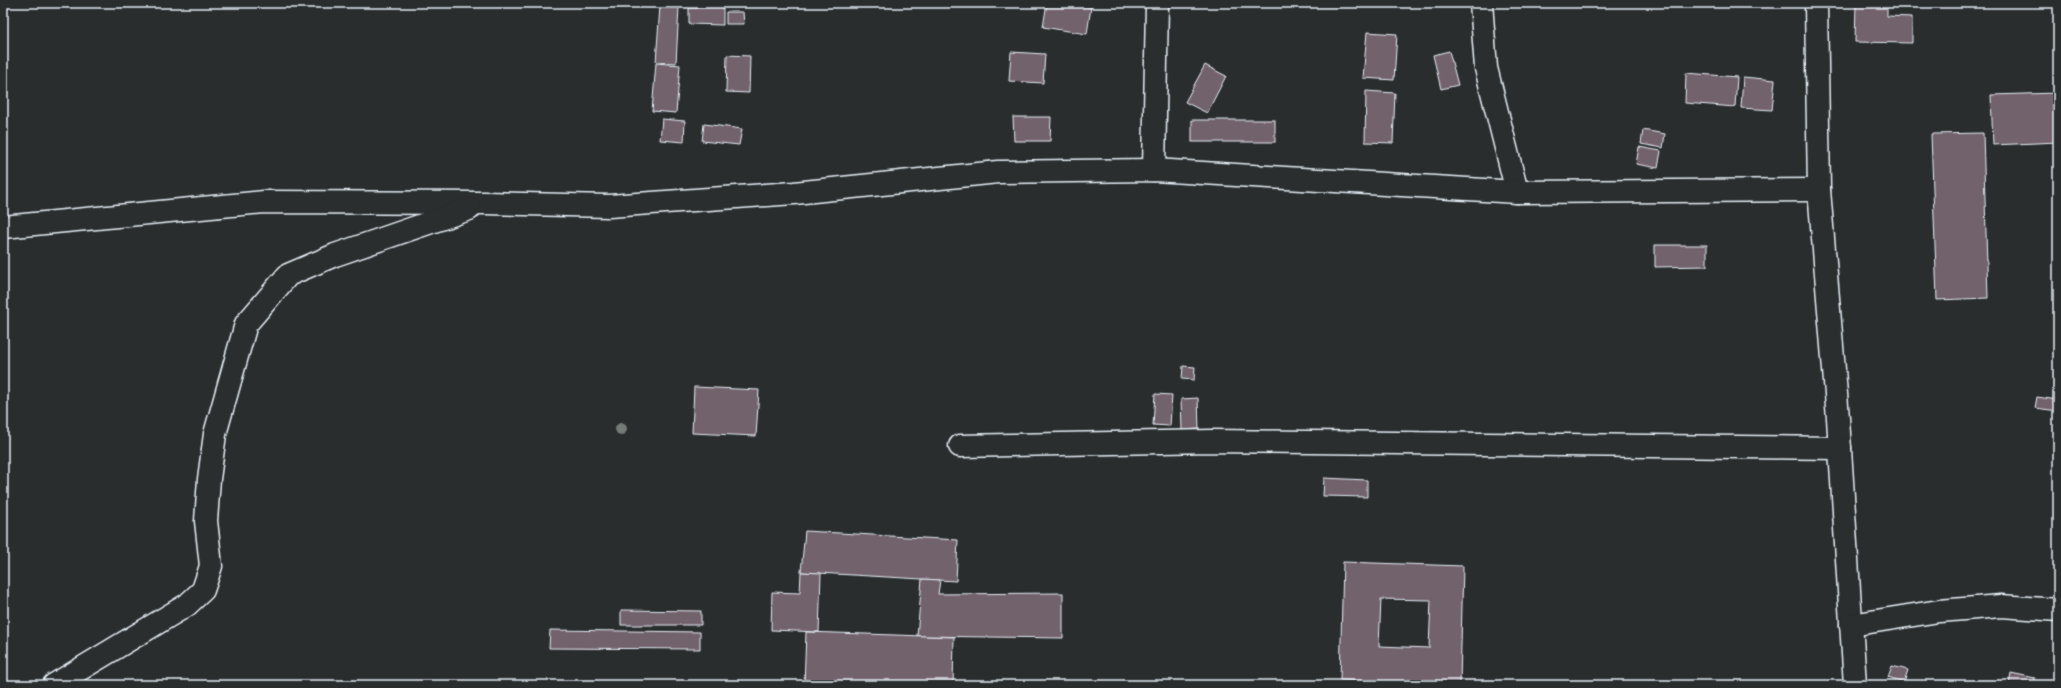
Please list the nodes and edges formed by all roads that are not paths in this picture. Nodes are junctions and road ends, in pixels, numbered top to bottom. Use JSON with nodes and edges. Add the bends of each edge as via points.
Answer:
{"nodes":[{"id":1,"x":1157,"y":3,"type":"edge"},
{"id":2,"x":1481,"y":3,"type":"edge"},
{"id":3,"x":1816,"y":3,"type":"edge"},
{"id":4,"x":1154,"y":170,"type":"junction"},
{"id":5,"x":1819,"y":190,"type":"junction"},
{"id":6,"x":1517,"y":192,"type":"junction"},
{"id":7,"x":485,"y":203,"type":"junction"},
{"id":8,"x":3,"y":227,"type":"edge"},
{"id":9,"x":960,"y":446,"type":"dead end"},
{"id":10,"x":1840,"y":448,"type":"junction"},
{"id":11,"x":2058,"y":610,"type":"edge"},
{"id":12,"x":1851,"y":625,"type":"junction"},
{"id":13,"x":54,"y":685,"type":"edge"},
{"id":14,"x":1855,"y":685,"type":"edge"}],
"edges":[{"from":1,"to":4,"type":"street"},
{"from":2,"to":6,"type":"street","via":[[1486,68]]},
{"from":3,"to":5,"type":"street"},
{"from":4,"to":6,"type":"street"},
{"from":4,"to":7,"type":"street","via":[[998,172],[794,193],[609,206]]},
{"from":5,"to":6,"type":"street"},
{"from":5,"to":10,"type":"street"},
{"from":7,"to":8,"type":"street","via":[[264,202]]},
{"from":7,"to":13,"type":"street","via":[[335,255],[288,275],[246,324],[215,434],[206,521],[211,566],[203,590],[187,605]]},
{"from":9,"to":10,"type":"street","via":[[1212,441]]},
{"from":10,"to":12,"type":"street"},
{"from":11,"to":12,"type":"street","via":[[2001,606],[1939,611]]},
{"from":12,"to":14,"type":"street"}]}
